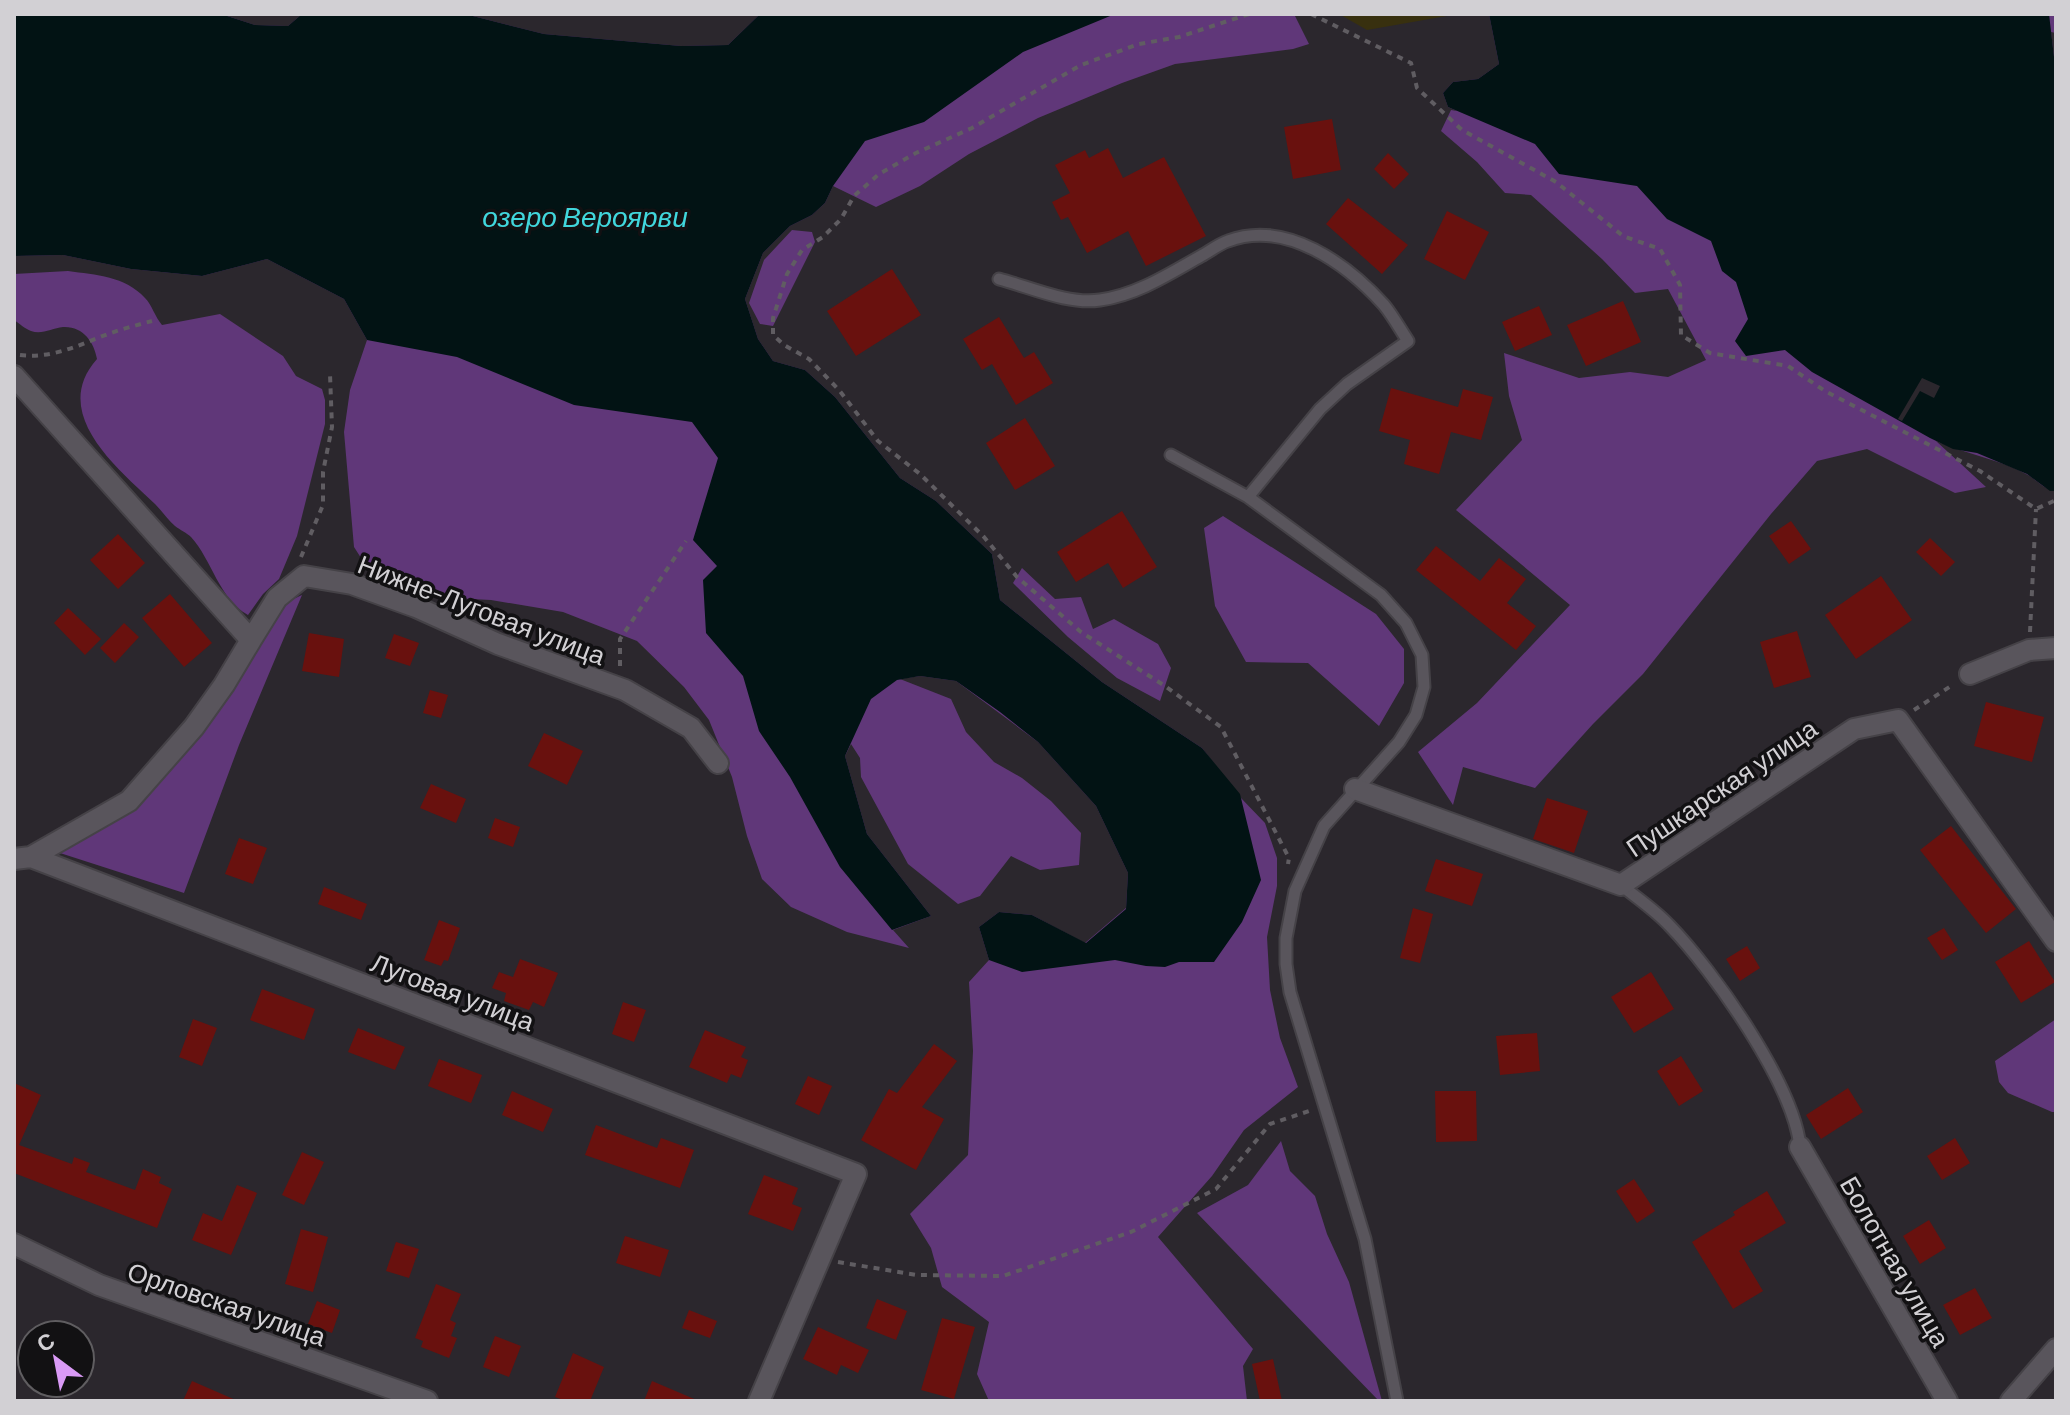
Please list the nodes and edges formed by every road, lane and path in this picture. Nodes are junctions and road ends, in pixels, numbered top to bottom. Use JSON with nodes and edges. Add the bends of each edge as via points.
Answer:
{"nodes":[{"id":1,"x":1249,"y":14,"type":"edge"},
{"id":2,"x":1311,"y":14,"type":"edge"},
{"id":3,"x":999,"y":279,"type":"dead end"},
{"id":4,"x":152,"y":321,"type":"dead end"},
{"id":5,"x":14,"y":355,"type":"edge"},
{"id":6,"x":330,"y":374,"type":"dead end"},
{"id":7,"x":14,"y":376,"type":"edge"},
{"id":8,"x":1171,"y":455,"type":"dead end"},
{"id":9,"x":1248,"y":497,"type":"junction"},
{"id":10,"x":2056,"y":500,"type":"edge"},
{"id":11,"x":2036,"y":509,"type":"junction"},
{"id":12,"x":686,"y":541,"type":"dead end"},
{"id":13,"x":300,"y":559,"type":"dead end"},
{"id":14,"x":620,"y":639,"type":"dead end"},
{"id":15,"x":251,"y":640,"type":"junction"},
{"id":16,"x":2056,"y":648,"type":"edge"},
{"id":17,"x":2029,"y":650,"type":"junction"},
{"id":18,"x":1970,"y":674,"type":"joint"},
{"id":19,"x":1898,"y":720,"type":"junction"},
{"id":20,"x":718,"y":763,"type":"dead end"},
{"id":21,"x":1355,"y":789,"type":"junction"},
{"id":22,"x":22,"y":858,"type":"edge"},
{"id":23,"x":1287,"y":871,"type":"dead end"},
{"id":24,"x":1621,"y":885,"type":"junction"},
{"id":25,"x":2056,"y":941,"type":"edge"},
{"id":26,"x":1323,"y":1106,"type":"junction"},
{"id":27,"x":1800,"y":1147,"type":"joint"},
{"id":28,"x":14,"y":1244,"type":"edge"},
{"id":29,"x":820,"y":1260,"type":"junction"},
{"id":30,"x":2056,"y":1349,"type":"edge"},
{"id":31,"x":427,"y":1401,"type":"edge"},
{"id":32,"x":759,"y":1401,"type":"edge"},
{"id":33,"x":1397,"y":1401,"type":"edge"},
{"id":34,"x":1947,"y":1401,"type":"edge"},
{"id":35,"x":2011,"y":1401,"type":"edge"}],
"edges":[{"from":1,"to":23,"type":"path","via":[[1081,65],[879,174],[854,196],[823,237],[802,250],[787,274],[773,335],[809,359],[878,441],[920,474],[1017,577],[1081,632],[1221,727],[1289,858]]},
{"from":2,"to":11,"type":"path","via":[[1411,63],[1417,88],[1462,130],[1556,182],[1623,236],[1660,249],[1680,285],[1681,335],[1710,353],[1788,366],[1825,391],[1980,471]]},
{"from":3,"to":9,"type":"lane","via":[[1097,301],[1153,283],[1228,241],[1258,235],[1318,251],[1345,270],[1384,306],[1408,341],[1320,409]]},
{"from":4,"to":5,"type":"path","via":[[67,351]]},
{"from":6,"to":13,"type":"path","via":[[332,427],[323,505]]},
{"from":7,"to":15,"type":"street"},
{"from":8,"to":9,"type":"lane"},
{"from":9,"to":21,"type":"lane","via":[[1381,595],[1406,623],[1422,655],[1424,687],[1416,715],[1399,742]]},
{"from":10,"to":11,"type":"path"},
{"from":11,"to":17,"type":"path"},
{"from":12,"to":14,"type":"path"},
{"from":15,"to":20,"type":"street","name":"Нижне-Луговая улица","via":[[277,598],[304,576],[352,584],[625,690],[691,728]]},
{"from":15,"to":22,"type":"street","name":"Нижне-Луговая улица","via":[[194,727],[129,801]]},
{"from":16,"to":17,"type":"street"},
{"from":17,"to":18,"type":"street"},
{"from":18,"to":19,"type":"path"},
{"from":19,"to":24,"type":"street","name":"Пушкарская улица","via":[[1854,729]]},
{"from":19,"to":25,"type":"street"},
{"from":21,"to":24,"type":"street","name":"Пушкарская улица"},
{"from":21,"to":26,"type":"lane","via":[[1324,826],[1295,891],[1286,938],[1290,992]]},
{"from":22,"to":29,"type":"street","name":"Луговая улица","via":[[856,1174]]},
{"from":24,"to":27,"type":"lane","via":[[1669,925],[1765,1055],[1798,1129]]},
{"from":26,"to":29,"type":"path","via":[[1270,1124],[1216,1189],[1131,1232],[1003,1276],[917,1275]]},
{"from":26,"to":33,"type":"lane","via":[[1365,1239]]},
{"from":27,"to":34,"type":"street","name":"Болотная улица"},
{"from":28,"to":31,"type":"street","name":"Орловская улица","via":[[99,1285]]},
{"from":29,"to":32,"type":"street"},
{"from":30,"to":35,"type":"street"}]}
